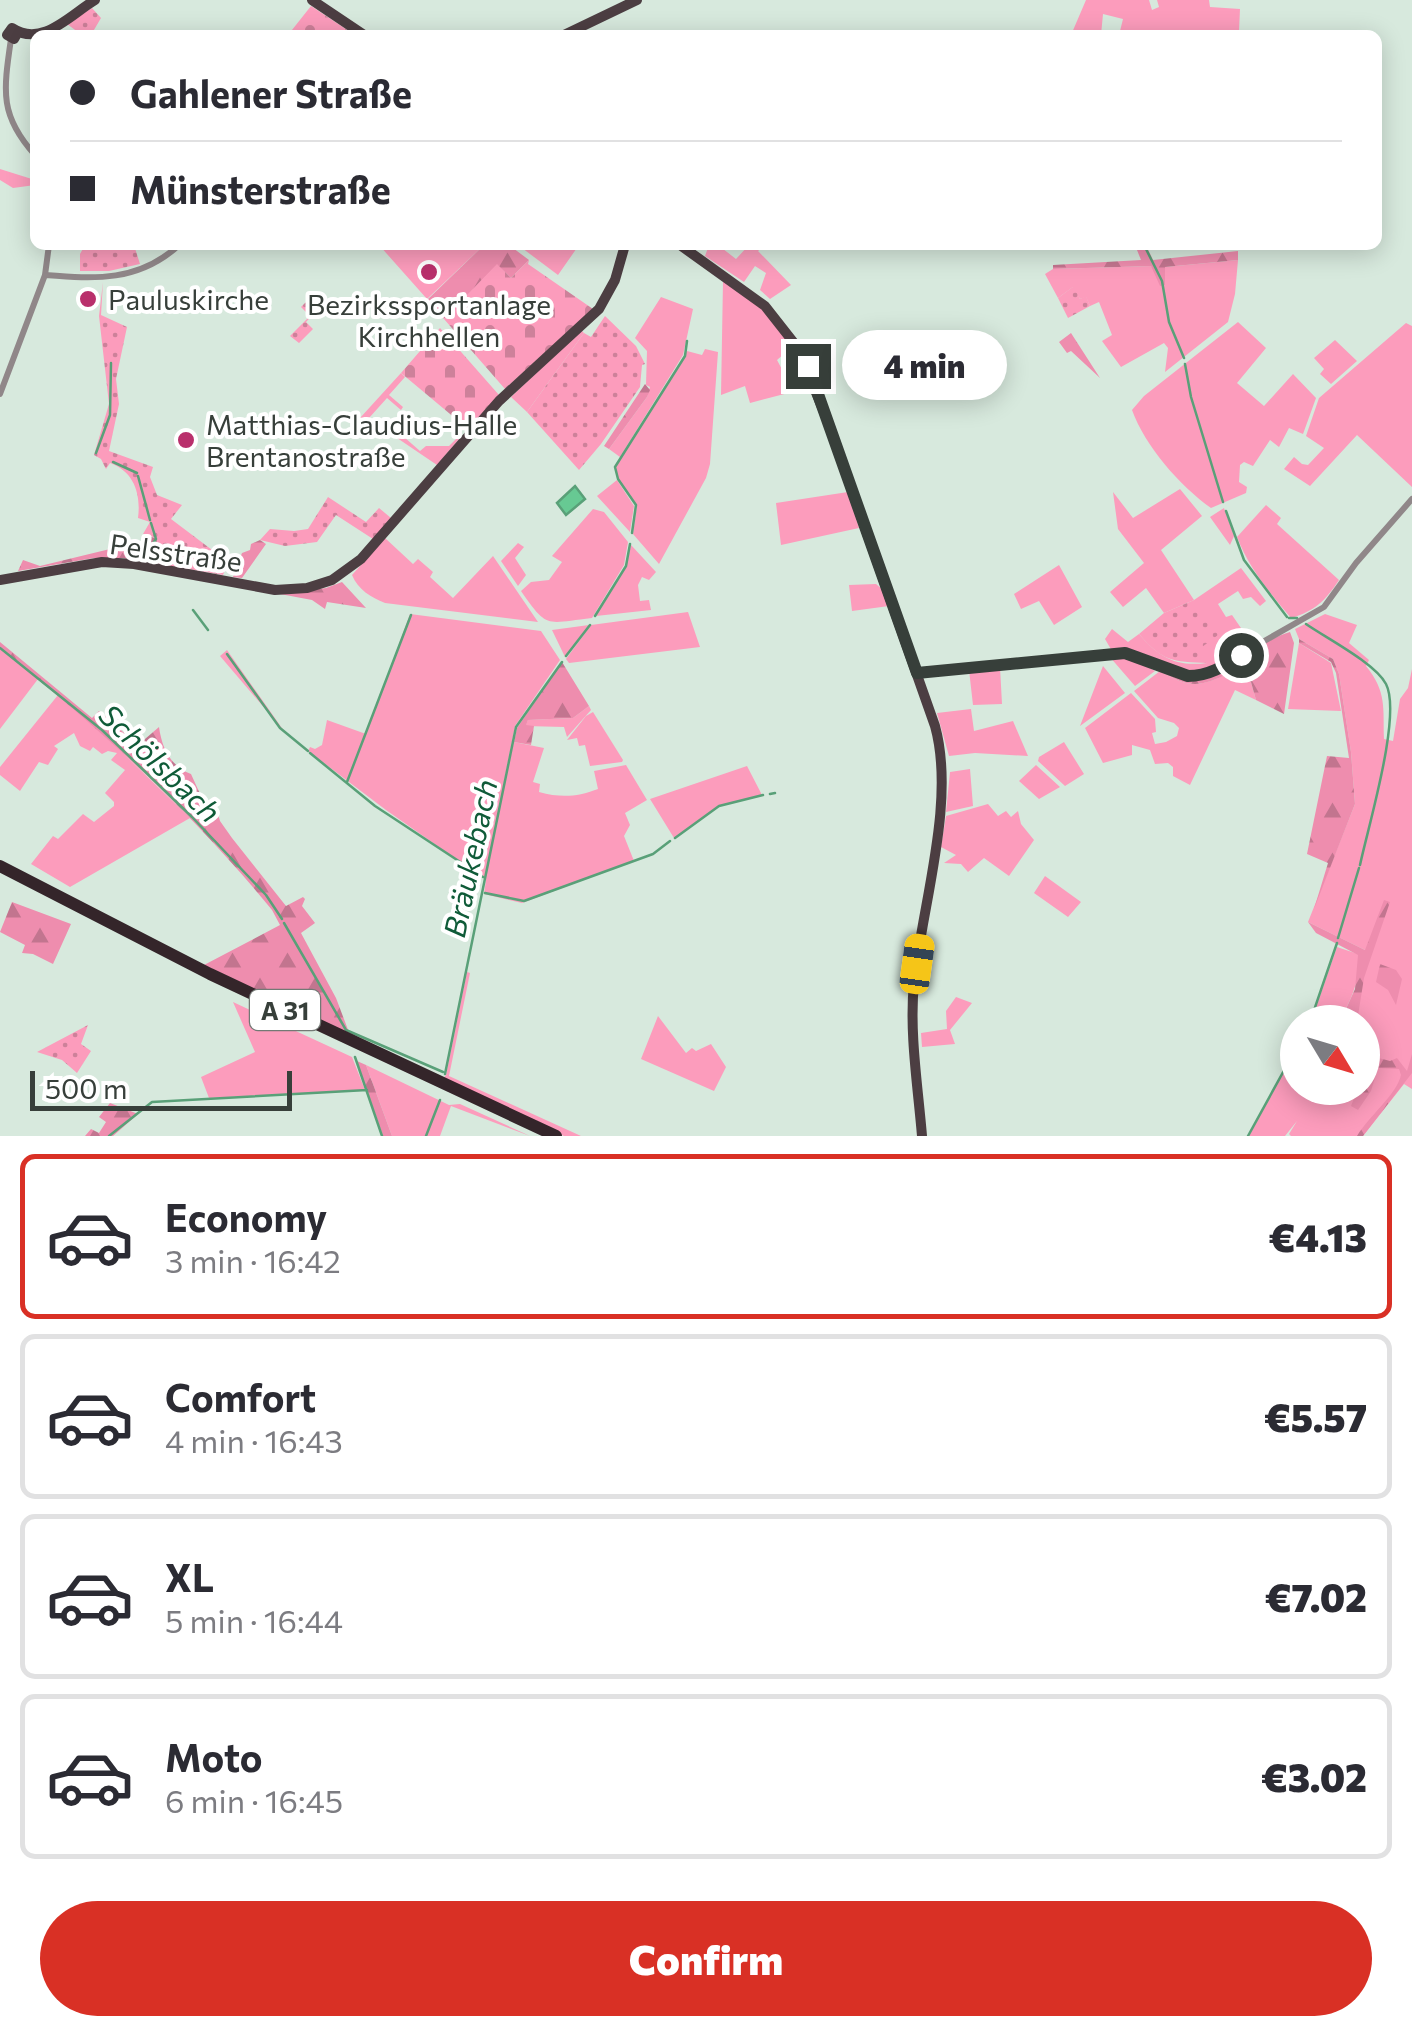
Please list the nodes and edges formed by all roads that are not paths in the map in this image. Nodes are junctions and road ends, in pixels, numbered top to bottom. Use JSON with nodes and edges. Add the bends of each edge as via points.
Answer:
{"nodes":[{"id":1,"x":95,"y":0,"type":"edge"},
{"id":2,"x":312,"y":0,"type":"edge"},
{"id":3,"x":637,"y":0,"type":"edge"},
{"id":4,"x":53,"y":30,"type":"edge"},
{"id":5,"x":357,"y":30,"type":"edge"},
{"id":6,"x":574,"y":30,"type":"edge"},
{"id":7,"x":9,"y":33,"type":"edge"},
{"id":8,"x":30,"y":151,"type":"edge"},
{"id":9,"x":49,"y":250,"type":"edge"},
{"id":10,"x":172,"y":250,"type":"edge"},
{"id":11,"x":624,"y":250,"type":"edge"},
{"id":12,"x":687,"y":250,"type":"edge"},
{"id":13,"x":45,"y":275,"type":"junction"},
{"id":14,"x":0,"y":394,"type":"edge"},
{"id":15,"x":1412,"y":499,"type":"edge"},
{"id":16,"x":0,"y":580,"type":"edge"},
{"id":17,"x":917,"y":673,"type":"junction"},
{"id":18,"x":0,"y":870,"type":"edge"},
{"id":19,"x":540,"y":1136,"type":"edge"},
{"id":20,"x":556,"y":1136,"type":"edge"},
{"id":21,"x":922,"y":1136,"type":"edge"}],
"edges":[{"from":1,"to":4,"type":"main road"},
{"from":2,"to":5,"type":"main road"},
{"from":3,"to":6,"type":"main road"},
{"from":7,"to":8,"type":"street","via":[[3,112]]},
{"from":9,"to":13,"type":"street"},
{"from":10,"to":13,"type":"street","via":[[124,276]]},
{"from":11,"to":16,"type":"main road","name":"Pelsstraße","via":[[599,308],[499,401],[343,574],[308,588],[275,590],[102,562]]},
{"from":12,"to":17,"type":"main road","via":[[765,306],[798,348]]},
{"from":13,"to":14,"type":"street"},
{"from":15,"to":17,"type":"street","via":[[1324,607],[1208,673],[1188,676],[1125,653]]},
{"from":17,"to":21,"type":"main road","via":[[938,734],[943,780],[914,986]]},
{"from":18,"to":19,"type":"highway","number":"A 31","via":[[207,981]]},
{"from":18,"to":20,"type":"highway","number":"A 31"}]}
